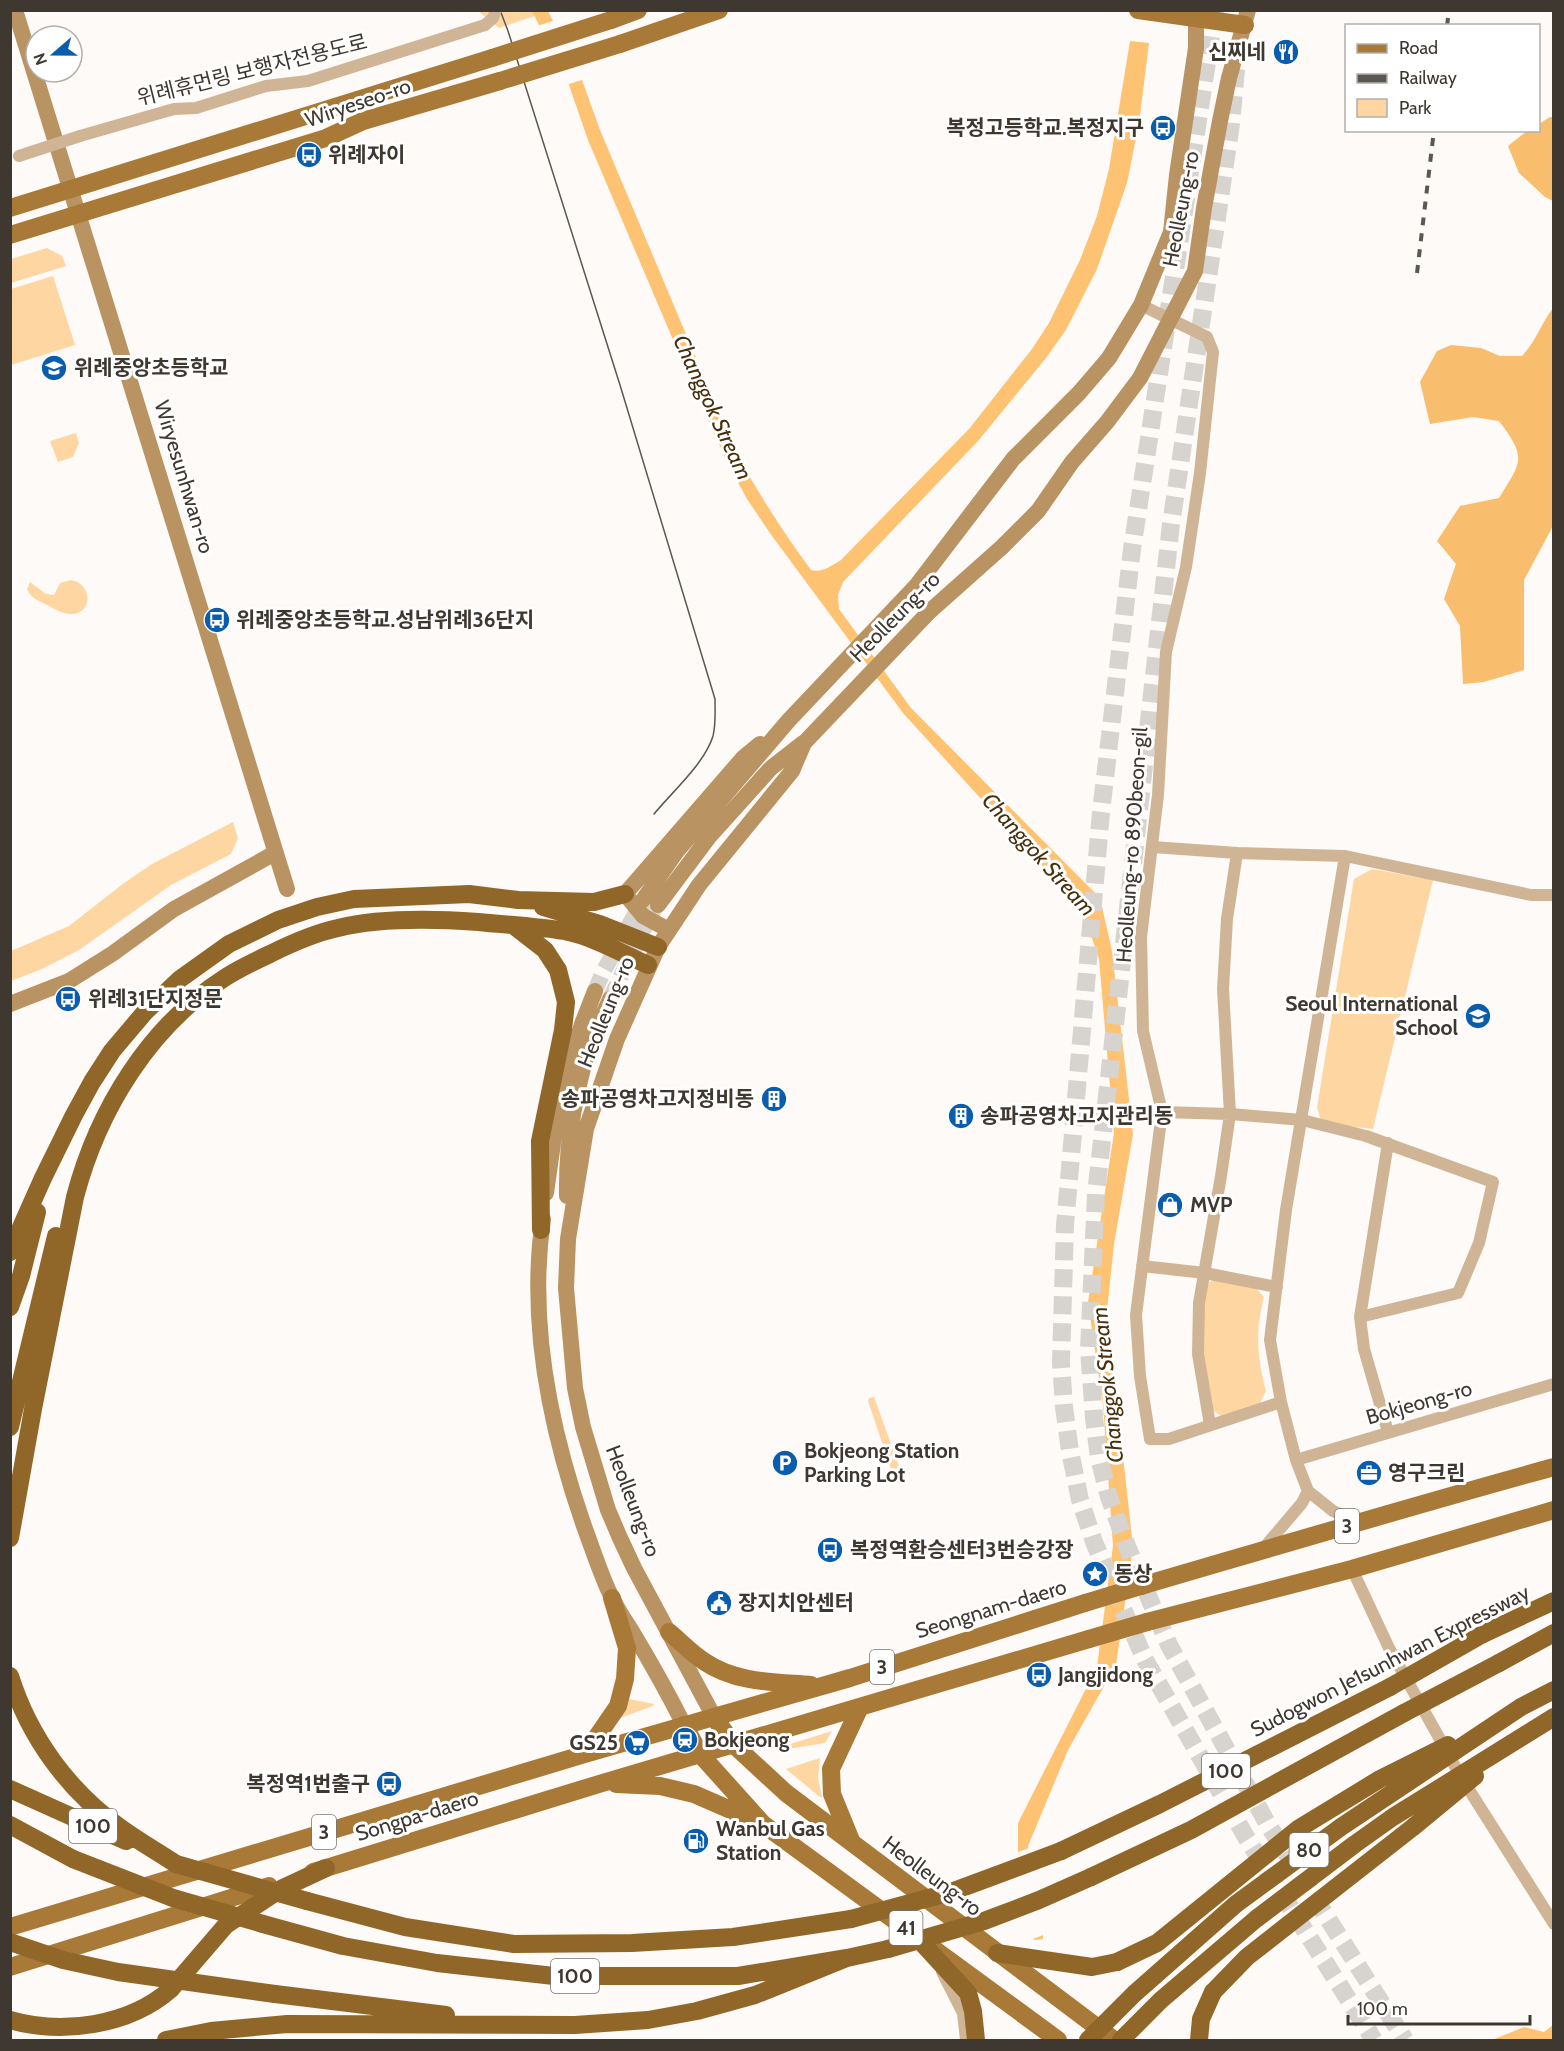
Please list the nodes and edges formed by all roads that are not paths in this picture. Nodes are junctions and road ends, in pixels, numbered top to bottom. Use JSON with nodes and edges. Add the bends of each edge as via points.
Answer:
{"nodes":[{"id":1,"x":15,"y":10,"type":"edge"},
{"id":2,"x":496,"y":10,"type":"edge"},
{"id":3,"x":638,"y":10,"type":"edge"},
{"id":4,"x":719,"y":10,"type":"edge"},
{"id":5,"x":1138,"y":10,"type":"edge"},
{"id":6,"x":1195,"y":14,"type":"edge"},
{"id":7,"x":1246,"y":18,"type":"edge"},
{"id":8,"x":15,"y":157,"type":"edge"},
{"id":9,"x":70,"y":188,"type":"junction"},
{"id":10,"x":10,"y":208,"type":"edge"},
{"id":11,"x":78,"y":215,"type":"junction"},
{"id":12,"x":10,"y":235,"type":"edge"},
{"id":13,"x":1141,"y":305,"type":"junction"},
{"id":14,"x":1171,"y":320,"type":"junction"},
{"id":15,"x":789,"y":720,"type":"junction"},
{"id":16,"x":804,"y":742,"type":"junction"},
{"id":17,"x":1153,"y":847,"type":"junction"},
{"id":18,"x":275,"y":853,"type":"junction"},
{"id":19,"x":1238,"y":853,"type":"junction"},
{"id":20,"x":1345,"y":856,"type":"junction"},
{"id":21,"x":287,"y":889,"type":"dead end"},
{"id":22,"x":625,"y":894,"type":"junction"},
{"id":23,"x":1554,"y":895,"type":"edge"},
{"id":24,"x":518,"y":900,"type":"junction"},
{"id":25,"x":512,"y":925,"type":"junction"},
{"id":26,"x":669,"y":930,"type":"junction"},
{"id":27,"x":658,"y":947,"type":"junction"},
{"id":28,"x":648,"y":965,"type":"junction"},
{"id":29,"x":10,"y":1004,"type":"edge"},
{"id":30,"x":1162,"y":1112,"type":"junction"},
{"id":31,"x":1230,"y":1113,"type":"junction"},
{"id":32,"x":1302,"y":1120,"type":"junction"},
{"id":33,"x":1388,"y":1143,"type":"junction"},
{"id":34,"x":91,"y":1148,"type":"junction"},
{"id":35,"x":55,"y":1156,"type":"junction"},
{"id":36,"x":541,"y":1230,"type":"junction"},
{"id":37,"x":568,"y":1239,"type":"junction"},
{"id":38,"x":10,"y":1252,"type":"edge"},
{"id":39,"x":1142,"y":1266,"type":"junction"},
{"id":40,"x":1205,"y":1273,"type":"junction"},
{"id":41,"x":1277,"y":1287,"type":"junction"},
{"id":42,"x":10,"y":1307,"type":"edge"},
{"id":43,"x":1360,"y":1317,"type":"junction"},
{"id":44,"x":1554,"y":1384,"type":"edge"},
{"id":45,"x":1281,"y":1402,"type":"junction"},
{"id":46,"x":1210,"y":1425,"type":"junction"},
{"id":47,"x":10,"y":1427,"type":"edge"},
{"id":48,"x":1388,"y":1432,"type":"junction"},
{"id":49,"x":1296,"y":1460,"type":"junction"},
{"id":50,"x":1554,"y":1467,"type":"edge"},
{"id":51,"x":1308,"y":1491,"type":"junction"},
{"id":52,"x":1554,"y":1510,"type":"edge"},
{"id":53,"x":1359,"y":1522,"type":"junction"},
{"id":54,"x":10,"y":1538,"type":"edge"},
{"id":55,"x":1262,"y":1551,"type":"junction"},
{"id":56,"x":1352,"y":1569,"type":"junction"},
{"id":57,"x":612,"y":1598,"type":"junction"},
{"id":58,"x":1554,"y":1602,"type":"edge"},
{"id":59,"x":669,"y":1632,"type":"junction"},
{"id":60,"x":1554,"y":1634,"type":"edge"},
{"id":61,"x":10,"y":1676,"type":"edge"},
{"id":62,"x":821,"y":1686,"type":"junction"},
{"id":63,"x":1554,"y":1690,"type":"edge"},
{"id":64,"x":860,"y":1707,"type":"junction"},
{"id":65,"x":1521,"y":1707,"type":"junction"},
{"id":66,"x":714,"y":1717,"type":"junction"},
{"id":67,"x":1554,"y":1717,"type":"edge"},
{"id":68,"x":684,"y":1725,"type":"junction"},
{"id":69,"x":1532,"y":1729,"type":"junction"},
{"id":70,"x":734,"y":1745,"type":"junction"},
{"id":71,"x":585,"y":1754,"type":"junction"},
{"id":72,"x":700,"y":1754,"type":"junction"},
{"id":73,"x":599,"y":1784,"type":"junction"},
{"id":74,"x":10,"y":1789,"type":"edge"},
{"id":75,"x":763,"y":1824,"type":"junction"},
{"id":76,"x":10,"y":1825,"type":"edge"},
{"id":77,"x":853,"y":1845,"type":"junction"},
{"id":78,"x":177,"y":1864,"type":"junction"},
{"id":79,"x":326,"y":1868,"type":"junction"},
{"id":80,"x":1554,"y":1924,"type":"edge"},
{"id":81,"x":10,"y":1927,"type":"edge"},
{"id":82,"x":910,"y":1930,"type":"junction"},
{"id":83,"x":10,"y":1942,"type":"edge"},
{"id":84,"x":997,"y":1953,"type":"junction"},
{"id":85,"x":847,"y":1958,"type":"junction"},
{"id":86,"x":935,"y":1958,"type":"junction"},
{"id":87,"x":10,"y":1967,"type":"edge"},
{"id":88,"x":10,"y":2020,"type":"edge"},
{"id":89,"x":519,"y":2025,"type":"junction"},
{"id":90,"x":166,"y":2040,"type":"edge"},
{"id":91,"x":966,"y":2040,"type":"edge"},
{"id":92,"x":976,"y":2040,"type":"edge"},
{"id":93,"x":1058,"y":2040,"type":"edge"},
{"id":94,"x":1088,"y":2040,"type":"edge"},
{"id":95,"x":1114,"y":2040,"type":"edge"},
{"id":96,"x":1121,"y":2040,"type":"edge"},
{"id":97,"x":1199,"y":2040,"type":"edge"}],
"edges":[{"from":1,"to":9,"type":"main road","name":"Wiryesunhwan-ro"},
{"from":2,"to":8,"type":"street","name":"위례휴먼링 보행자전용도로","bridge":true,"via":[[489,23],[308,81],[266,86],[196,108],[174,109]]},
{"from":3,"to":9,"type":"main road","name":"Wiryeseo-ro","bridge":true},
{"from":4,"to":11,"type":"main road","name":"Wiryeseo-ro","bridge":true},
{"from":5,"to":6,"type":"main road"},
{"from":6,"to":7,"type":"main road"},
{"from":6,"to":13,"type":"main road","name":"Heolleung-ro","via":[[1196,48],[1171,232]]},
{"from":7,"to":14,"type":"main road","name":"Heolleung-ro","via":[[1222,110],[1195,271]]},
{"from":9,"to":10,"type":"main road","name":"Wiryeseo-ro"},
{"from":9,"to":11,"type":"main road","name":"Wiryesunhwan-ro"},
{"from":11,"to":12,"type":"main road","name":"Wiryeseo-ro"},
{"from":11,"to":18,"type":"main road","name":"Wiryesunhwan-ro"},
{"from":13,"to":14,"type":"street","name":"Heolleung-ro 890beon-gil"},
{"from":13,"to":15,"type":"main road","name":"Heolleung-ro","via":[[1109,358],[1013,459],[940,556],[890,614]]},
{"from":14,"to":16,"type":"main road","name":"Heolleung-ro","via":[[1140,378],[1038,511],[929,612]]},
{"from":14,"to":17,"type":"street","name":"Heolleung-ro 890beon-gil","via":[[1207,337],[1213,352],[1186,567],[1166,652]]},
{"from":15,"to":16,"type":"main road","via":[[677,851],[650,903],[771,768]]},
{"from":15,"to":22,"type":"main road","via":[[743,758]]},
{"from":16,"to":26,"type":"main road","name":"Heolleung-ro","via":[[792,771],[699,885]]},
{"from":17,"to":19,"type":"street"},
{"from":17,"to":30,"type":"street","name":"Heolleung-ro 890beon-gil","via":[[1141,937],[1143,1031]]},
{"from":18,"to":21,"type":"main road","name":"Wiryesunhwan-ro"},
{"from":18,"to":29,"type":"main road","via":[[174,909],[69,981]]},
{"from":19,"to":20,"type":"street"},
{"from":19,"to":31,"type":"street","via":[[1227,919],[1223,989]]},
{"from":20,"to":23,"type":"street","via":[[1531,895]]},
{"from":20,"to":32,"type":"street"},
{"from":22,"to":24,"type":"highway","via":[[594,902]]},
{"from":22,"to":26,"type":"main road","via":[[643,916]]},
{"from":24,"to":27,"type":"highway","via":[[600,924]]},
{"from":24,"to":35,"type":"highway","via":[[469,894],[354,899],[296,914],[242,937],[180,980],[123,1037],[92,1082]]},
{"from":25,"to":28,"type":"highway","via":[[566,932],[599,942]]},
{"from":25,"to":34,"type":"highway","via":[[433,921],[356,924],[310,937],[226,976],[161,1033],[120,1090]]},
{"from":25,"to":36,"type":"highway","via":[[545,950],[558,970],[566,1002],[540,1141]]},
{"from":26,"to":27,"type":"main road","name":"Heolleung-ro"},
{"from":27,"to":28,"type":"main road","name":"Heolleung-ro"},
{"from":28,"to":37,"type":"main road","name":"Heolleung-ro","via":[[586,1129]]},
{"from":30,"to":31,"type":"street"},
{"from":30,"to":39,"type":"street","name":"Heolleung-ro 890beon-gil"},
{"from":31,"to":32,"type":"street"},
{"from":31,"to":40,"type":"street"},
{"from":32,"to":33,"type":"street"},
{"from":32,"to":41,"type":"street"},
{"from":33,"to":43,"type":"street"},
{"from":33,"to":43,"type":"street","via":[[1493,1182],[1479,1244],[1458,1293]]},
{"from":34,"to":47,"type":"highway","via":[[72,1185],[57,1232]]},
{"from":34,"to":54,"type":"highway","via":[[75,1197]]},
{"from":35,"to":38,"type":"highway"},
{"from":35,"to":42,"type":"highway"},
{"from":36,"to":37,"type":"main road","via":[[559,1101],[582,1024],[603,995],[578,1089],[567,1172]]},
{"from":36,"to":57,"type":"main road","via":[[539,1296],[549,1401],[575,1502]]},
{"from":37,"to":59,"type":"main road","name":"Heolleung-ro","via":[[570,1342],[583,1427],[608,1510]]},
{"from":39,"to":40,"type":"street"},
{"from":39,"to":46,"type":"street","name":"Heolleung-ro 890beon-gil","via":[[1136,1315],[1150,1438],[1169,1439]]},
{"from":40,"to":41,"type":"street"},
{"from":40,"to":46,"type":"street","via":[[1198,1303],[1198,1354]]},
{"from":41,"to":45,"type":"street","via":[[1270,1340]]},
{"from":43,"to":48,"type":"street","via":[[1364,1349]]},
{"from":44,"to":48,"type":"street","name":"Bokjeong-ro"},
{"from":45,"to":46,"type":"street","name":"Heolleung-ro 890beon-gil"},
{"from":45,"to":49,"type":"street"},
{"from":48,"to":49,"type":"street","name":"Bokjeong-ro"},
{"from":49,"to":51,"type":"street"},
{"from":50,"to":53,"type":"main road","name":"Seongnam-daero","number":"3"},
{"from":51,"to":53,"type":"street","via":[[1333,1511]]},
{"from":51,"to":55,"type":"street"},
{"from":52,"to":56,"type":"main road","number":"3"},
{"from":53,"to":55,"type":"main road","name":"Seongnam-daero","number":"3"},
{"from":55,"to":62,"type":"main road","name":"Seongnam-daero","number":"3","bridge":true},
{"from":56,"to":64,"type":"main road","number":"3","bridge":true,"via":[[1147,1622]]},
{"from":56,"to":80,"type":"street","via":[[1389,1648],[1461,1777]]},
{"from":57,"to":68,"type":"main road"},
{"from":57,"to":71,"type":"main road","via":[[627,1648],[625,1679],[618,1706]]},
{"from":58,"to":78,"type":"highway","name":"Sudogwon Je1sunhwan Expressway","number":"100","bridge":true,"via":[[1483,1634],[1390,1687],[1061,1851],[951,1892],[851,1919],[733,1937],[514,1944],[405,1927]]},
{"from":59,"to":62,"type":"main road","via":[[705,1663],[731,1676]]},
{"from":59,"to":66,"type":"main road","name":"Heolleung-ro"},
{"from":60,"to":85,"type":"highway","number":"100","bridge":true,"via":[[1191,1830],[1092,1877],[984,1921]]},
{"from":61,"to":78,"type":"highway","via":[[37,1737],[79,1793],[122,1829]]},
{"from":62,"to":66,"type":"main road","name":"Seongnam-daero","number":"3"},
{"from":63,"to":65,"type":"highway","number":"80","bridge":true},
{"from":64,"to":70,"type":"main road","number":"3"},
{"from":64,"to":77,"type":"main road","via":[[831,1769],[832,1794]]},
{"from":65,"to":84,"type":"highway","bridge":true,"via":[[1380,1779],[1298,1829],[1157,1943],[1118,1962],[1092,1967]]},
{"from":65,"to":94,"type":"highway","number":"80","bridge":true,"via":[[1341,1827],[1236,1904]]},
{"from":66,"to":68,"type":"main road","name":"Seongnam-daero","number":"3"},
{"from":66,"to":70,"type":"main road","name":"Heolleung-ro"},
{"from":67,"to":69,"type":"highway","number":"80","bridge":true},
{"from":68,"to":71,"type":"main road","name":"Songpa-daero","number":"3"},
{"from":68,"to":72,"type":"main road"},
{"from":69,"to":96,"type":"highway","number":"80","bridge":true,"via":[[1392,1817],[1274,1906],[1161,2000]]},
{"from":69,"to":97,"type":"highway","bridge":true,"via":[[1247,1957],[1214,1992],[1201,2019]]},
{"from":70,"to":72,"type":"main road","number":"3"},
{"from":70,"to":77,"type":"main road","name":"Heolleung-ro","number":"41","via":[[786,1793]]},
{"from":71,"to":81,"type":"main road","name":"Songpa-daero","number":"3"},
{"from":72,"to":73,"type":"main road","name":"Songpa-daero","number":"3"},
{"from":72,"to":75,"type":"main road","number":"41"},
{"from":73,"to":75,"type":"main road","via":[[660,1786],[694,1794]]},
{"from":73,"to":79,"type":"main road","name":"Songpa-daero","number":"3"},
{"from":74,"to":78,"type":"highway","name":"Sudogwon Je1sunhwan Expressway","number":"100"},
{"from":75,"to":82,"type":"main road","number":"41"},
{"from":76,"to":85,"type":"highway","number":"100","bridge":true,"via":[[74,1859],[173,1898],[343,1946],[437,1963],[554,1976],[738,1976]]},
{"from":77,"to":84,"type":"main road","name":"Heolleung-ro","number":"41"},
{"from":79,"to":87,"type":"main road","name":"Songpa-daero","number":"3"},
{"from":79,"to":88,"type":"highway","via":[[281,1889],[226,1925],[171,1989],[136,2010],[82,2026],[53,2027]]},
{"from":82,"to":86,"type":"highway"},
{"from":82,"to":93,"type":"main road","number":"41"},
{"from":83,"to":89,"type":"highway","bridge":true,"via":[[63,1960],[118,1972]]},
{"from":84,"to":95,"type":"main road","name":"Heolleung-ro","number":"41"},
{"from":85,"to":89,"type":"highway","via":[[754,1995],[673,2016],[600,2024]]},
{"from":86,"to":91,"type":"street","via":[[963,2013]]},
{"from":86,"to":92,"type":"highway","via":[[968,1994]]},
{"from":89,"to":90,"type":"highway","via":[[288,2024],[211,2031]]}]}
